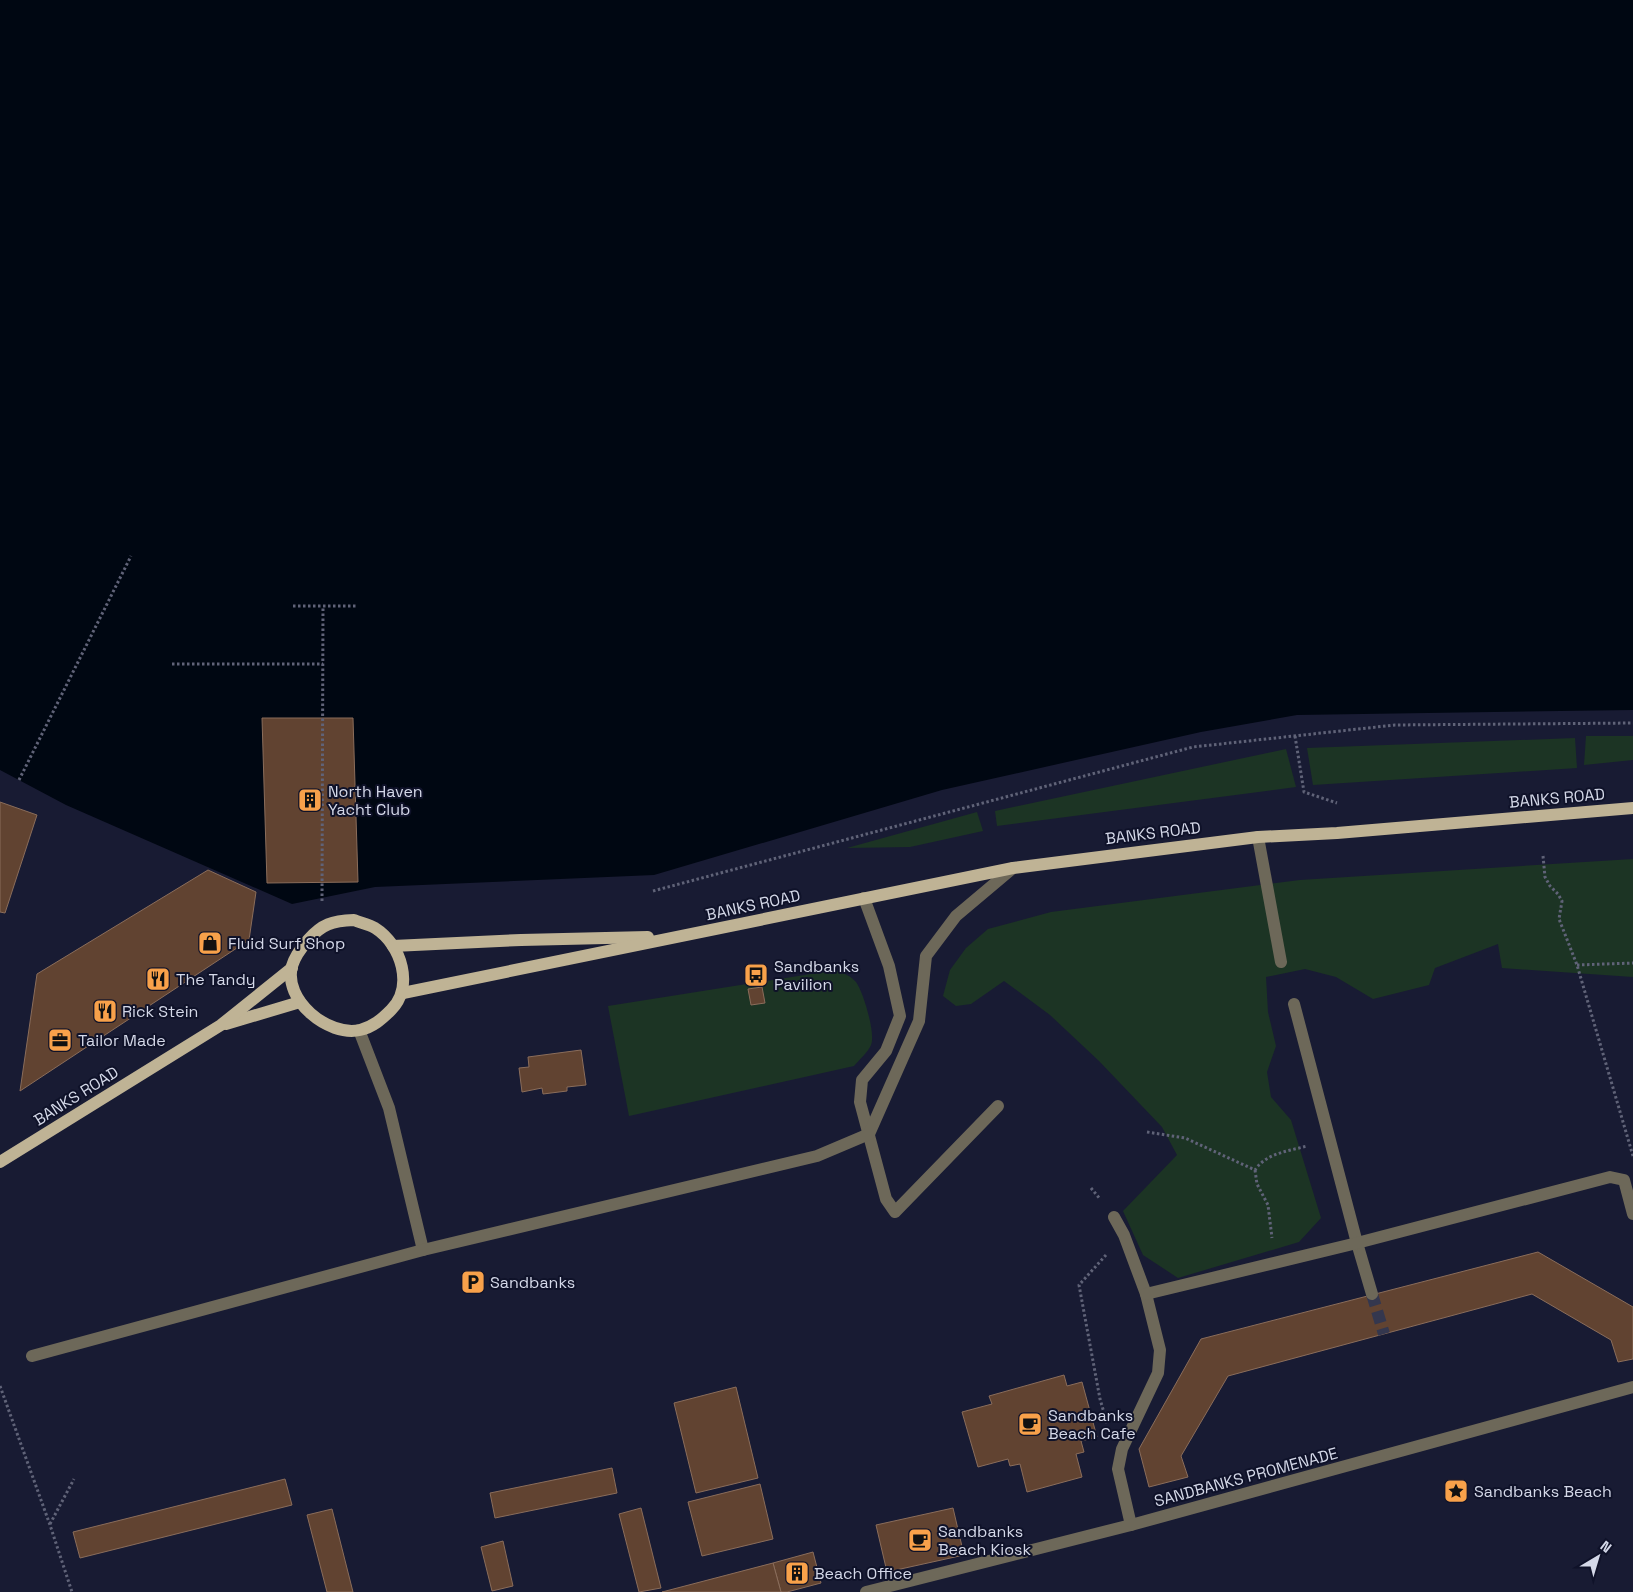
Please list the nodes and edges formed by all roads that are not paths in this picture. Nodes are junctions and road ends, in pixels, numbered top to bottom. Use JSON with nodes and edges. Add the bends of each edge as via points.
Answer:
{"nodes":[{"id":1,"x":1633,"y":808,"type":"edge"},
{"id":2,"x":1258,"y":837,"type":"junction"},
{"id":3,"x":1013,"y":868,"type":"junction"},
{"id":4,"x":864,"y":898,"type":"junction"},
{"id":5,"x":683,"y":936,"type":"junction"},
{"id":6,"x":393,"y":946,"type":"junction"},
{"id":7,"x":1281,"y":962,"type":"dead end"},
{"id":8,"x":292,"y":968,"type":"junction"},
{"id":9,"x":403,"y":993,"type":"junction"},
{"id":10,"x":300,"y":1002,"type":"junction"},
{"id":11,"x":1294,"y":1004,"type":"dead end"},
{"id":12,"x":221,"y":1025,"type":"junction"},
{"id":13,"x":359,"y":1030,"type":"junction"},
{"id":14,"x":998,"y":1106,"type":"dead end"},
{"id":15,"x":869,"y":1134,"type":"junction"},
{"id":16,"x":0,"y":1162,"type":"edge"},
{"id":17,"x":1633,"y":1214,"type":"edge"},
{"id":18,"x":1114,"y":1217,"type":"dead end"},
{"id":19,"x":1357,"y":1243,"type":"junction"},
{"id":20,"x":423,"y":1250,"type":"junction"},
{"id":21,"x":1146,"y":1294,"type":"junction"},
{"id":22,"x":1372,"y":1294,"type":"tunnel mouth"},
{"id":23,"x":32,"y":1356,"type":"dead end"},
{"id":24,"x":1633,"y":1387,"type":"edge"},
{"id":25,"x":1131,"y":1525,"type":"junction"},
{"id":26,"x":866,"y":1592,"type":"edge"}],
"edges":[{"from":1,"to":2,"type":"main road","name":"BANKS ROAD"},
{"from":2,"to":3,"type":"main road","name":"BANKS ROAD"},
{"from":2,"to":7,"type":"street"},
{"from":3,"to":4,"type":"main road","name":"BANKS ROAD"},
{"from":3,"to":15,"type":"street","via":[[956,916],[926,956],[919,1021]]},
{"from":4,"to":5,"type":"main road","name":"BANKS ROAD"},
{"from":4,"to":15,"type":"street","via":[[889,966],[900,1016],[886,1050],[862,1080],[860,1102]]},
{"from":5,"to":6,"type":"main road","name":"BANKS ROAD"},
{"from":5,"to":9,"type":"main road","name":"BANKS ROAD"},
{"from":6,"to":8,"type":"main road","via":[[376,928],[354,920],[334,921],[317,930],[300,950]]},
{"from":6,"to":9,"type":"main road","via":[[403,967]]},
{"from":8,"to":10,"type":"main road","via":[[292,984]]},
{"from":8,"to":12,"type":"main road","name":"BANKS ROAD"},
{"from":9,"to":13,"type":"main road","via":[[379,1022]]},
{"from":10,"to":12,"type":"main road","name":"BANKS ROAD"},
{"from":10,"to":13,"type":"main road","via":[[314,1018],[337,1029]]},
{"from":11,"to":19,"type":"street"},
{"from":12,"to":16,"type":"main road","name":"BANKS ROAD"},
{"from":13,"to":20,"type":"street","via":[[389,1108]]},
{"from":14,"to":15,"type":"street","via":[[895,1212],[886,1199]]},
{"from":15,"to":20,"type":"street","via":[[817,1156]]},
{"from":17,"to":19,"type":"street","via":[[1624,1180],[1610,1177]]},
{"from":18,"to":21,"type":"street"},
{"from":19,"to":21,"type":"street"},
{"from":19,"to":22,"type":"street"},
{"from":20,"to":23,"type":"street"},
{"from":21,"to":25,"type":"street","via":[[1160,1350],[1158,1373],[1122,1449],[1118,1469]]},
{"from":24,"to":25,"type":"street","name":"SANDBANKS PROMENADE"},
{"from":25,"to":26,"type":"street","name":"SANDBANKS PROMENADE"}]}
